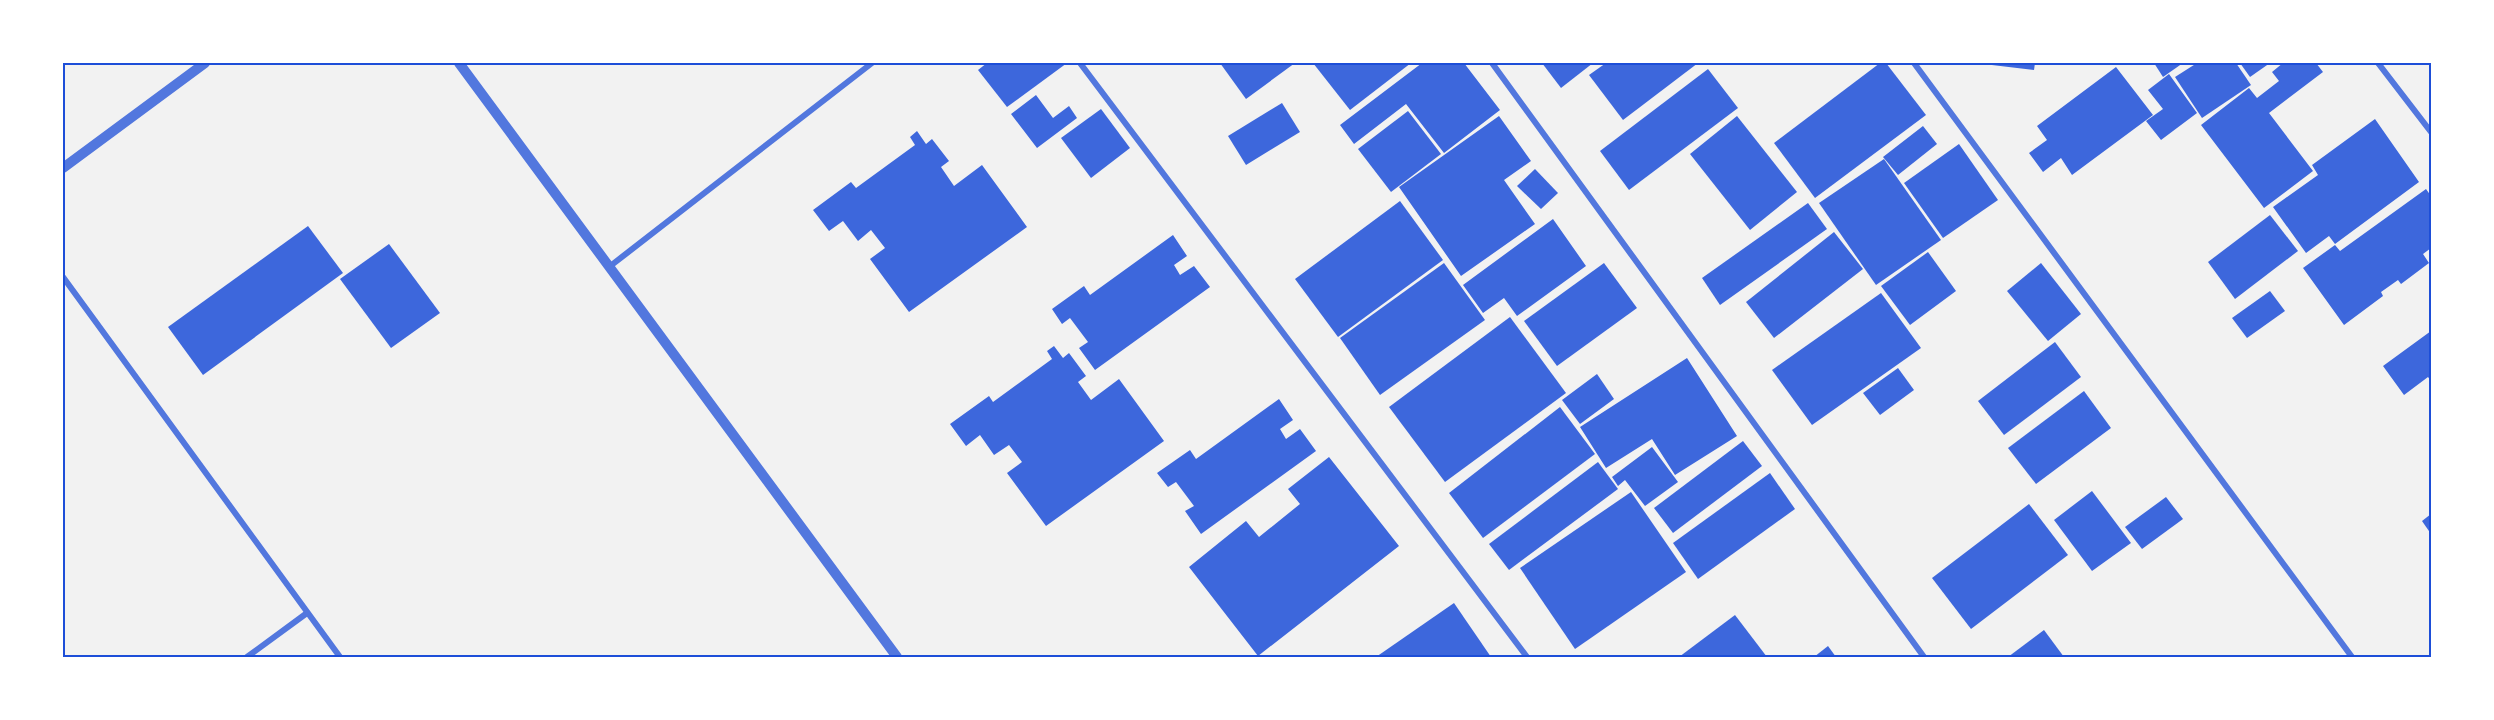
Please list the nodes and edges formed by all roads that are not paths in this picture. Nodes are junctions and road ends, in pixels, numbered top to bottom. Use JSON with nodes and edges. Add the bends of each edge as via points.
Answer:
{"nodes":[{"id":1,"x":205,"y":63,"type":"edge"},
{"id":2,"x":459,"y":63,"type":"edge"},
{"id":3,"x":872,"y":63,"type":"edge"},
{"id":4,"x":1080,"y":63,"type":"edge"},
{"id":5,"x":1492,"y":63,"type":"edge"},
{"id":6,"x":1914,"y":63,"type":"edge"},
{"id":7,"x":2378,"y":63,"type":"edge"},
{"id":8,"x":2431,"y":132,"type":"edge"},
{"id":9,"x":63,"y":168,"type":"edge"},
{"id":10,"x":609,"y":267,"type":"junction"},
{"id":11,"x":63,"y":277,"type":"edge"},
{"id":12,"x":307,"y":613,"type":"junction"},
{"id":13,"x":247,"y":657,"type":"edge"},
{"id":14,"x":340,"y":657,"type":"edge"},
{"id":15,"x":897,"y":657,"type":"edge"},
{"id":16,"x":1527,"y":657,"type":"edge"},
{"id":17,"x":1924,"y":657,"type":"edge"},
{"id":18,"x":2352,"y":657,"type":"edge"}],
"edges":[{"from":1,"to":9,"type":"street"},
{"from":2,"to":10,"type":"street"},
{"from":3,"to":10,"type":"street"},
{"from":4,"to":16,"type":"street"},
{"from":5,"to":17,"type":"street"},
{"from":6,"to":18,"type":"street"},
{"from":7,"to":8,"type":"street"},
{"from":10,"to":15,"type":"street"},
{"from":11,"to":12,"type":"street"},
{"from":12,"to":13,"type":"street"},
{"from":12,"to":14,"type":"street"}]}
